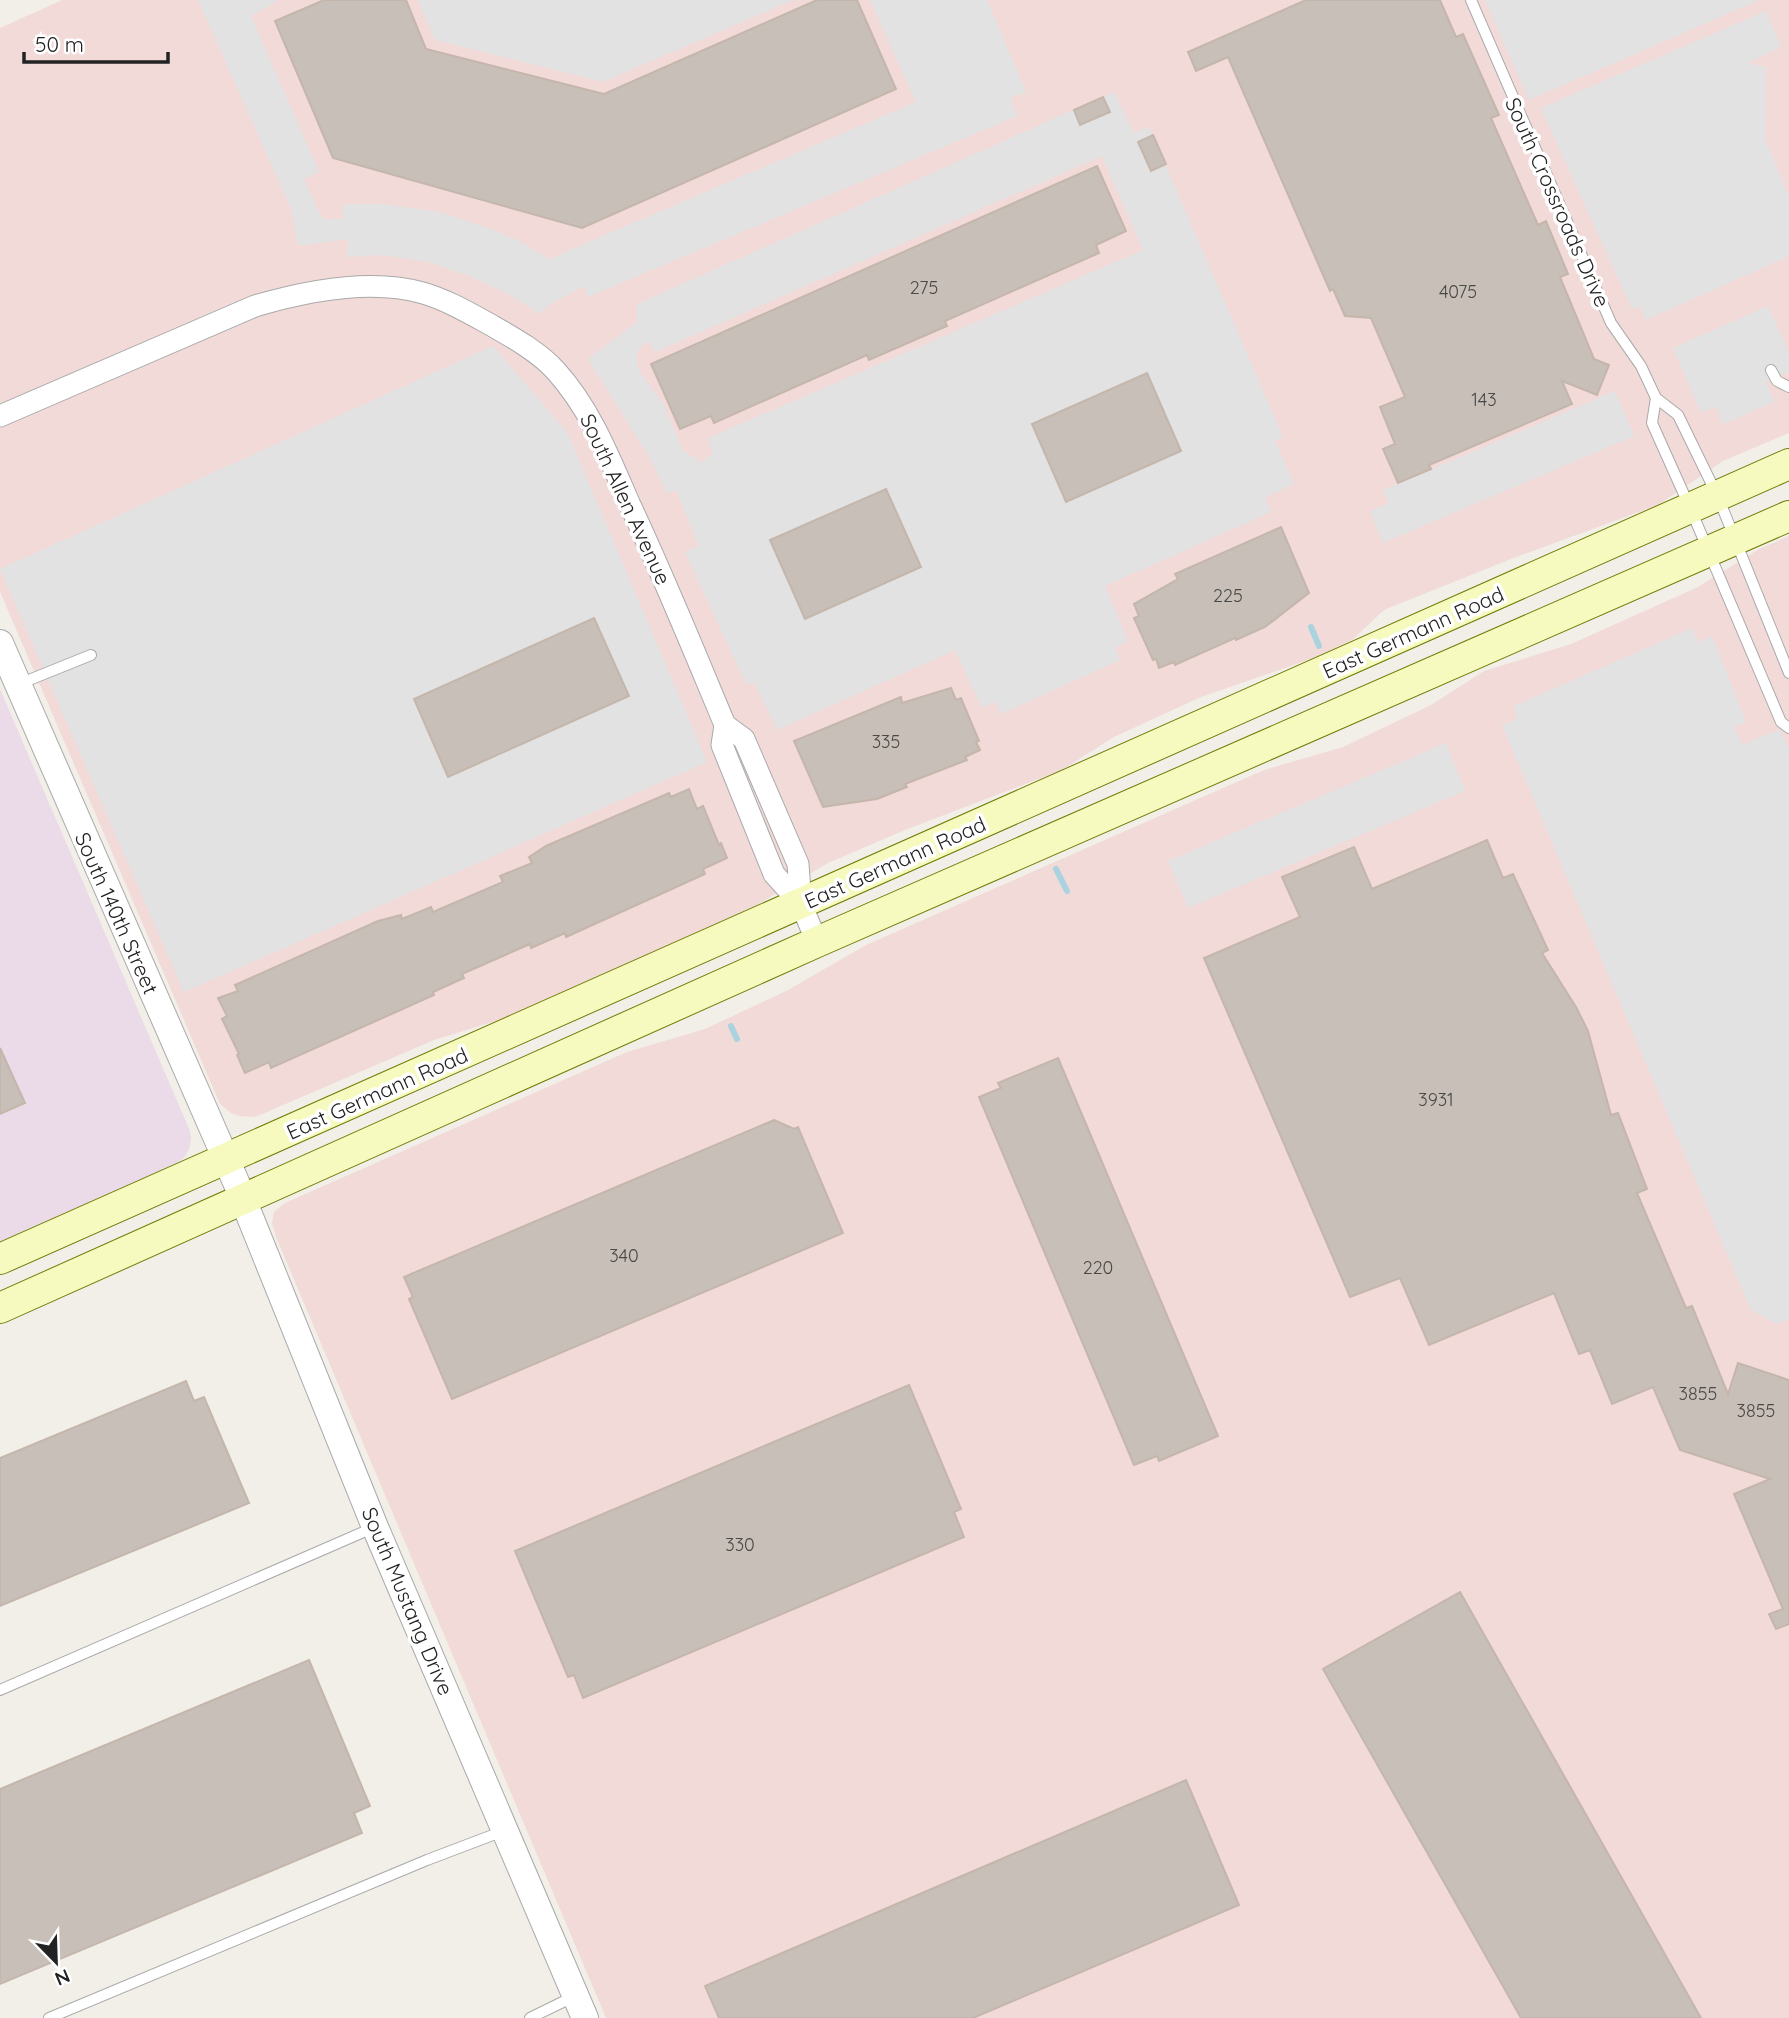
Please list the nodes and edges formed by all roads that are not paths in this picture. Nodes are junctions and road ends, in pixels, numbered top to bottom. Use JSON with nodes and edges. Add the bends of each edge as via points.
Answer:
{"nodes":[{"id":1,"x":1471,"y":0,"type":"edge"},
{"id":2,"x":1771,"y":370,"type":"dead end"},
{"id":3,"x":1789,"y":387,"type":"edge"},
{"id":4,"x":1656,"y":398,"type":"junction"},
{"id":5,"x":0,"y":416,"type":"edge"},
{"id":6,"x":1789,"y":464,"type":"edge"},
{"id":7,"x":1704,"y":504,"type":"junction"},
{"id":8,"x":1789,"y":516,"type":"edge"},
{"id":9,"x":1736,"y":540,"type":"junction"},
{"id":10,"x":1709,"y":552,"type":"junction"},
{"id":11,"x":0,"y":643,"type":"edge"},
{"id":12,"x":91,"y":655,"type":"dead end"},
{"id":13,"x":1789,"y":673,"type":"edge"},
{"id":14,"x":18,"y":685,"type":"junction"},
{"id":15,"x":1789,"y":728,"type":"edge"},
{"id":16,"x":801,"y":904,"type":"junction"},
{"id":17,"x":817,"y":942,"type":"junction"},
{"id":18,"x":235,"y":1181,"type":"junction"},
{"id":19,"x":0,"y":1259,"type":"edge"},
{"id":20,"x":0,"y":1308,"type":"edge"},
{"id":21,"x":375,"y":1527,"type":"junction"},
{"id":22,"x":0,"y":1690,"type":"edge"},
{"id":23,"x":506,"y":1830,"type":"junction"},
{"id":24,"x":580,"y":2007,"type":"edge"},
{"id":25,"x":49,"y":2018,"type":"edge"},
{"id":26,"x":530,"y":2018,"type":"edge"}],
"edges":[{"from":1,"to":4,"type":"lane","name":"South Crossroads Drive","via":[[1611,323],[1641,366]]},
{"from":2,"to":3,"type":"lane","via":[[1777,381]]},
{"from":4,"to":7,"type":"lane","name":"South Crossroads Drive","via":[[1678,415]]},
{"from":4,"to":7,"type":"lane","name":"South Crossroads Drive","via":[[1652,423]]},
{"from":5,"to":16,"type":"street","name":"South Allen Avenue","via":[[288,296],[381,287],[422,293],[508,334],[553,368],[587,413],[725,725],[722,745],[774,874]]},
{"from":6,"to":7,"type":"main road","name":"East Germann Road"},
{"from":7,"to":9,"type":"lane","name":"South Crossroads Drive"},
{"from":7,"to":10,"type":"lane","name":"South Crossroads Drive"},
{"from":7,"to":16,"type":"main road","name":"East Germann Road"},
{"from":8,"to":9,"type":"main road","name":"East Germann Road"},
{"from":9,"to":10,"type":"main road","name":"East Germann Road"},
{"from":9,"to":13,"type":"lane","name":"South Crossroads Drive"},
{"from":10,"to":15,"type":"lane","name":"South Crossroads Drive","via":[[1780,722]]},
{"from":10,"to":17,"type":"main road","name":"East Germann Road"},
{"from":11,"to":14,"type":"street","name":"South 140th Street"},
{"from":12,"to":14,"type":"lane"},
{"from":14,"to":18,"type":"street","name":"South 140th Street"},
{"from":16,"to":17,"type":"street","name":"South Allen Avenue"},
{"from":16,"to":18,"type":"main road","name":"East Germann Road"},
{"from":17,"to":18,"type":"main road","name":"East Germann Road"},
{"from":18,"to":19,"type":"main road","name":"East Germann Road"},
{"from":18,"to":20,"type":"main road","name":"East Germann Road"},
{"from":18,"to":21,"type":"street","name":"South Mustang Drive"},
{"from":21,"to":22,"type":"lane"},
{"from":21,"to":23,"type":"street","name":"South Mustang Drive"},
{"from":23,"to":24,"type":"street","name":"South Mustang Drive"},
{"from":23,"to":25,"type":"lane"},
{"from":24,"to":26,"type":"lane"}]}
